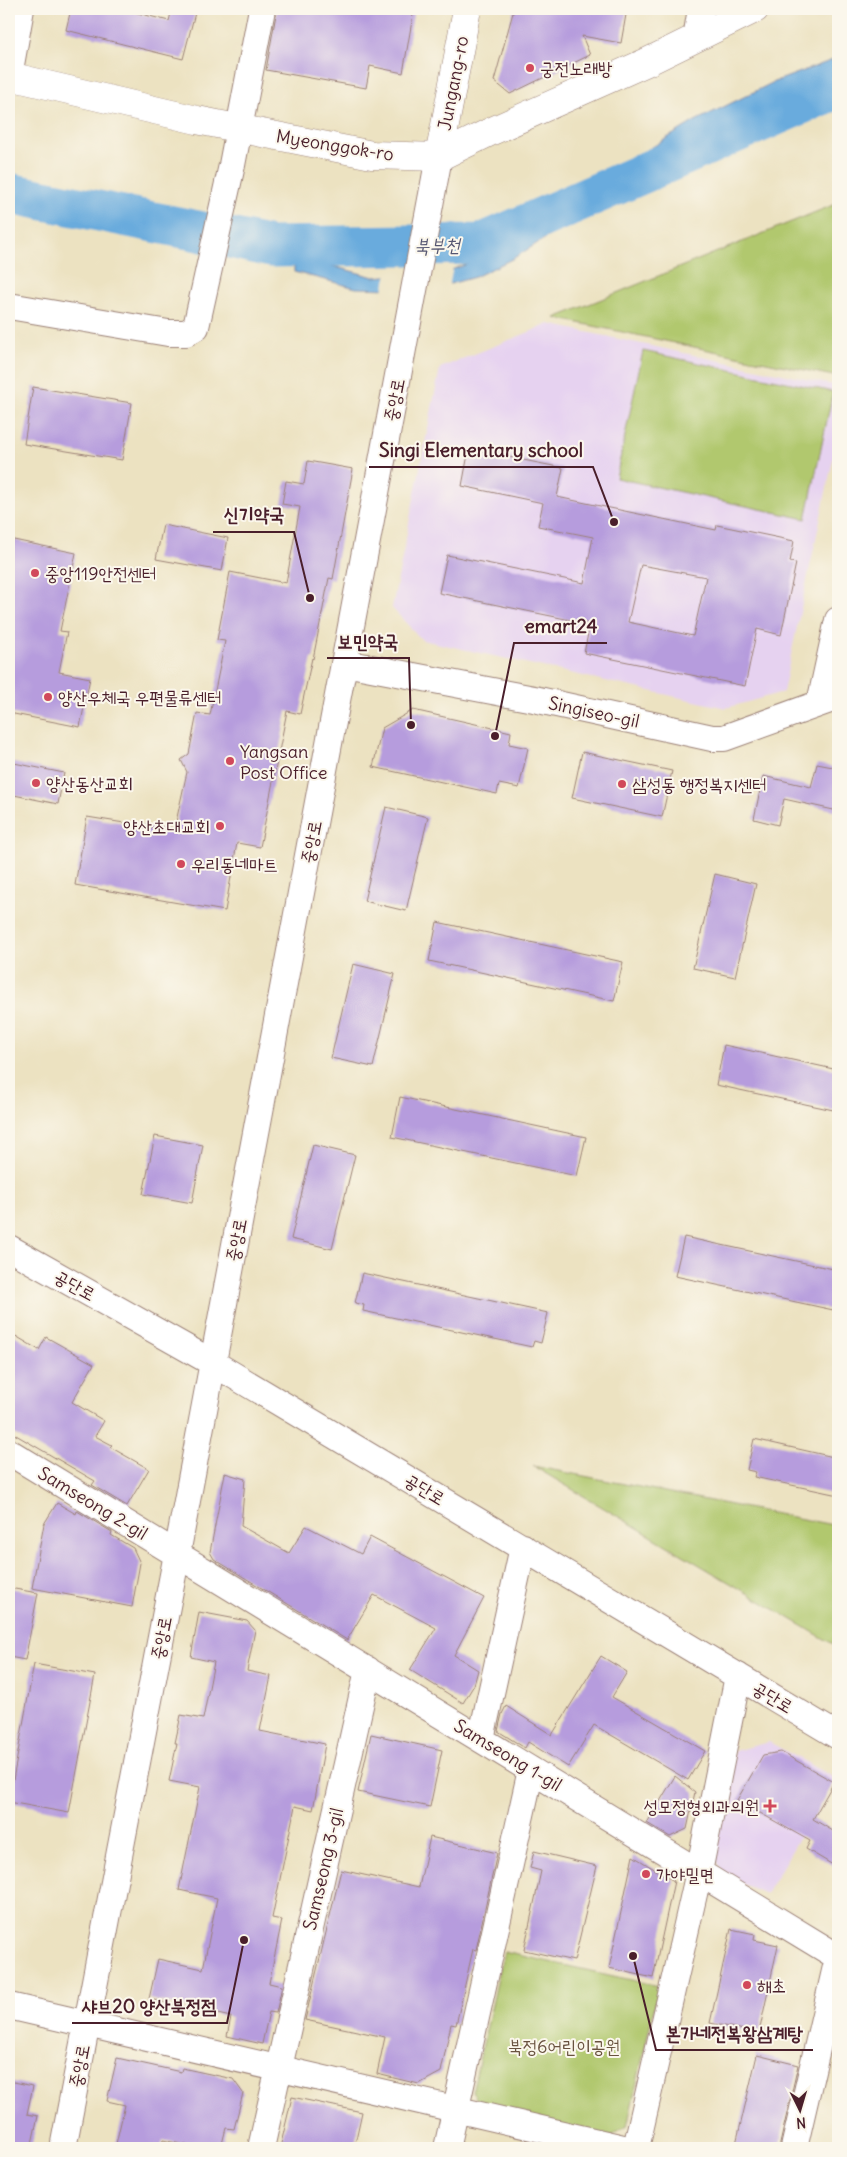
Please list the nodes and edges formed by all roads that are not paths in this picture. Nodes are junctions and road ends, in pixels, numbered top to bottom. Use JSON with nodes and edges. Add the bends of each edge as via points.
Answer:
{"nodes":[{"id":1,"x":21,"y":9,"type":"edge"},
{"id":2,"x":262,"y":9,"type":"edge"},
{"id":3,"x":467,"y":9,"type":"edge"},
{"id":4,"x":701,"y":9,"type":"edge"},
{"id":5,"x":755,"y":9,"type":"edge"},
{"id":6,"x":696,"y":38,"type":"junction"},
{"id":7,"x":9,"y":76,"type":"edge"},
{"id":8,"x":239,"y":127,"type":"junction"},
{"id":9,"x":439,"y":157,"type":"junction"},
{"id":10,"x":9,"y":306,"type":"edge"},
{"id":11,"x":838,"y":620,"type":"edge"},
{"id":12,"x":345,"y":663,"type":"junction"},
{"id":13,"x":829,"y":700,"type":"edge"},
{"id":14,"x":9,"y":1248,"type":"edge"},
{"id":15,"x":213,"y":1363,"type":"junction"},
{"id":16,"x":9,"y":1452,"type":"edge"},
{"id":17,"x":523,"y":1547,"type":"junction"},
{"id":18,"x":177,"y":1554,"type":"junction"},
{"id":19,"x":368,"y":1670,"type":"junction"},
{"id":20,"x":738,"y":1676,"type":"junction"},
{"id":21,"x":838,"y":1736,"type":"edge"},
{"id":22,"x":482,"y":1739,"type":"junction"},
{"id":23,"x":531,"y":1770,"type":"junction"},
{"id":24,"x":699,"y":1872,"type":"junction"},
{"id":25,"x":838,"y":1957,"type":"edge"},
{"id":26,"x":9,"y":2006,"type":"edge"},
{"id":27,"x":87,"y":2024,"type":"junction"},
{"id":28,"x":279,"y":2069,"type":"junction"},
{"id":29,"x":456,"y":2110,"type":"junction"},
{"id":30,"x":63,"y":2148,"type":"edge"},
{"id":31,"x":261,"y":2148,"type":"edge"},
{"id":32,"x":447,"y":2148,"type":"edge"},
{"id":33,"x":623,"y":2148,"type":"edge"},
{"id":34,"x":636,"y":2148,"type":"edge"},
{"id":35,"x":794,"y":2148,"type":"edge"}],
"edges":[{"from":1,"to":7,"type":"street"},
{"from":2,"to":8,"type":"street"},
{"from":3,"to":9,"type":"main road","name":"Jungang-ro"},
{"from":4,"to":6,"type":"street"},
{"from":5,"to":6,"type":"main road","name":"Myeonggok-ro"},
{"from":6,"to":9,"type":"main road","name":"Myeonggok-ro"},
{"from":7,"to":8,"type":"main road","name":"Myeonggok-ro"},
{"from":8,"to":9,"type":"main road","name":"Myeonggok-ro","via":[[372,155]]},
{"from":8,"to":10,"type":"street","via":[[196,327],[186,333],[168,333]]},
{"from":9,"to":12,"type":"street","name":"중앙로"},
{"from":11,"to":13,"type":"street"},
{"from":12,"to":13,"type":"street","name":"Singiseo-gil","via":[[534,699],[712,738],[724,738]]},
{"from":12,"to":15,"type":"street","name":"중앙로"},
{"from":14,"to":15,"type":"street","name":"공단로"},
{"from":15,"to":17,"type":"street","name":"공단로"},
{"from":15,"to":18,"type":"street","name":"중앙로"},
{"from":16,"to":18,"type":"street","name":"Samseong 2-gil"},
{"from":17,"to":20,"type":"street","name":"공단로"},
{"from":17,"to":22,"type":"street"},
{"from":18,"to":19,"type":"street","name":"Samseong 1-gil"},
{"from":18,"to":27,"type":"street","name":"중앙로"},
{"from":19,"to":22,"type":"street","name":"Samseong 1-gil"},
{"from":19,"to":28,"type":"street","name":"Samseong 3-gil"},
{"from":20,"to":21,"type":"street","name":"공단로"},
{"from":20,"to":24,"type":"street"},
{"from":22,"to":23,"type":"street","name":"Samseong 1-gil"},
{"from":23,"to":24,"type":"street","name":"Samseong 1-gil"},
{"from":23,"to":29,"type":"street"},
{"from":24,"to":25,"type":"street","name":"Samseong 1-gil"},
{"from":24,"to":34,"type":"street"},
{"from":25,"to":35,"type":"street"},
{"from":26,"to":27,"type":"street"},
{"from":27,"to":28,"type":"street"},
{"from":27,"to":30,"type":"street","name":"중앙로"},
{"from":28,"to":29,"type":"street"},
{"from":28,"to":31,"type":"street","name":"Samseong 3-gil"},
{"from":29,"to":32,"type":"street"},
{"from":29,"to":33,"type":"street"}]}
